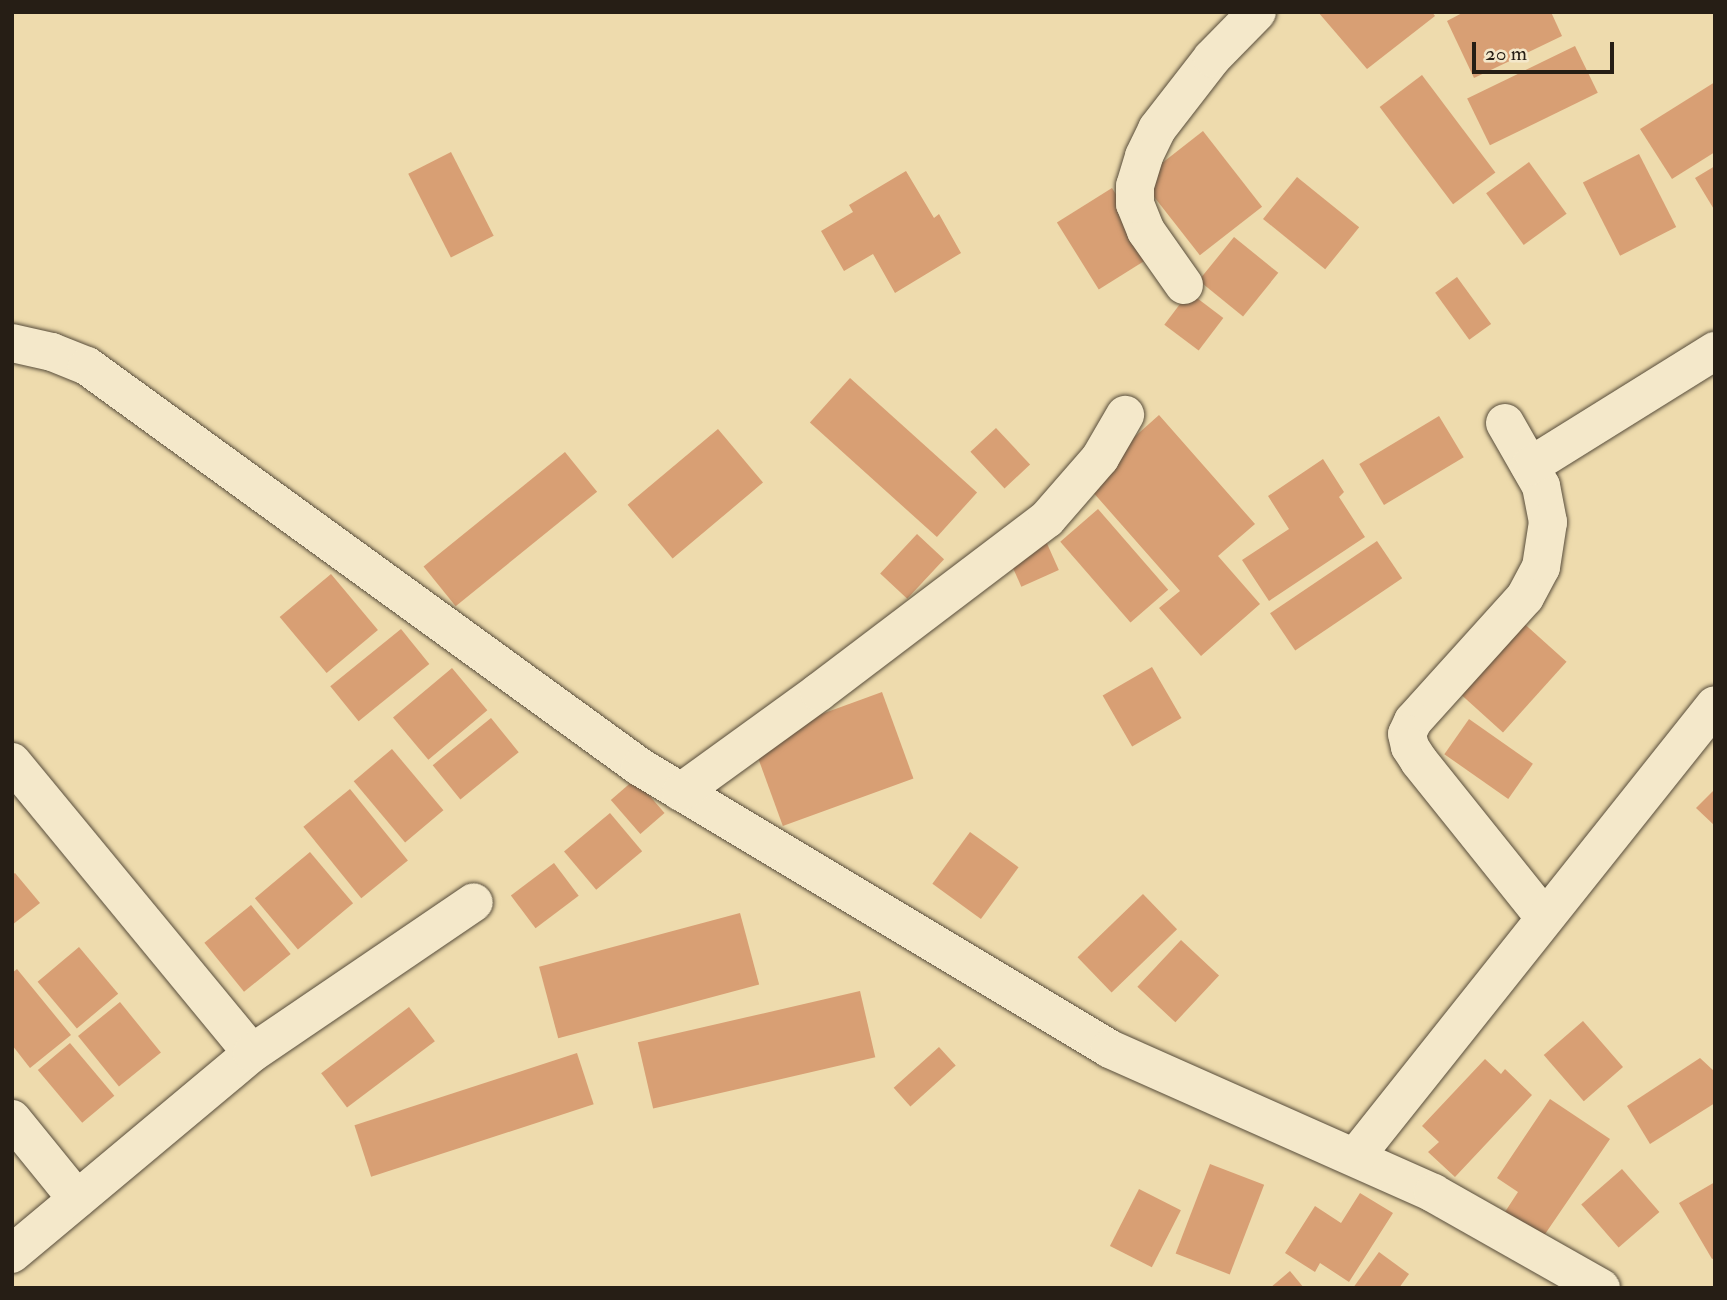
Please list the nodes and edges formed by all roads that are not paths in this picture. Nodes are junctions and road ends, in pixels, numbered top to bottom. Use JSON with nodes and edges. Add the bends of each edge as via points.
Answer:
{"nodes":[{"id":1,"x":1257,"y":12,"type":"edge"},
{"id":2,"x":1184,"y":285,"type":"dead end"},
{"id":3,"x":12,"y":342,"type":"edge"},
{"id":4,"x":1715,"y":351,"type":"edge"},
{"id":5,"x":1125,"y":415,"type":"dead end"},
{"id":6,"x":1506,"y":424,"type":"dead end"},
{"id":7,"x":1530,"y":466,"type":"junction"},
{"id":8,"x":1715,"y":705,"type":"edge"},
{"id":9,"x":12,"y":762,"type":"edge"},
{"id":10,"x":681,"y":792,"type":"junction"},
{"id":11,"x":474,"y":902,"type":"dead end"},
{"id":12,"x":1545,"y":918,"type":"junction"},
{"id":13,"x":252,"y":1053,"type":"junction"},
{"id":14,"x":12,"y":1119,"type":"edge"},
{"id":15,"x":1356,"y":1156,"type":"junction"},
{"id":16,"x":77,"y":1199,"type":"junction"},
{"id":17,"x":12,"y":1254,"type":"edge"},
{"id":18,"x":1601,"y":1288,"type":"edge"}],
"edges":[{"from":1,"to":2,"type":"street","via":[[1212,58],[1157,130],[1135,186],[1135,204],[1146,230]]},
{"from":3,"to":10,"type":"street","via":[[88,366],[616,750]]},
{"from":4,"to":7,"type":"street"},
{"from":5,"to":10,"type":"street","via":[[1100,458],[1047,519]]},
{"from":6,"to":7,"type":"street"},
{"from":7,"to":12,"type":"street","via":[[1541,486],[1548,522],[1541,567],[1525,597],[1413,721],[1407,734],[1419,761]]},
{"from":8,"to":12,"type":"street"},
{"from":9,"to":13,"type":"street"},
{"from":10,"to":15,"type":"street","via":[[1110,1049]]},
{"from":11,"to":13,"type":"street"},
{"from":12,"to":15,"type":"street"},
{"from":13,"to":16,"type":"street"},
{"from":14,"to":16,"type":"street"},
{"from":15,"to":18,"type":"street","via":[[1433,1193]]},
{"from":16,"to":17,"type":"street"}]}
